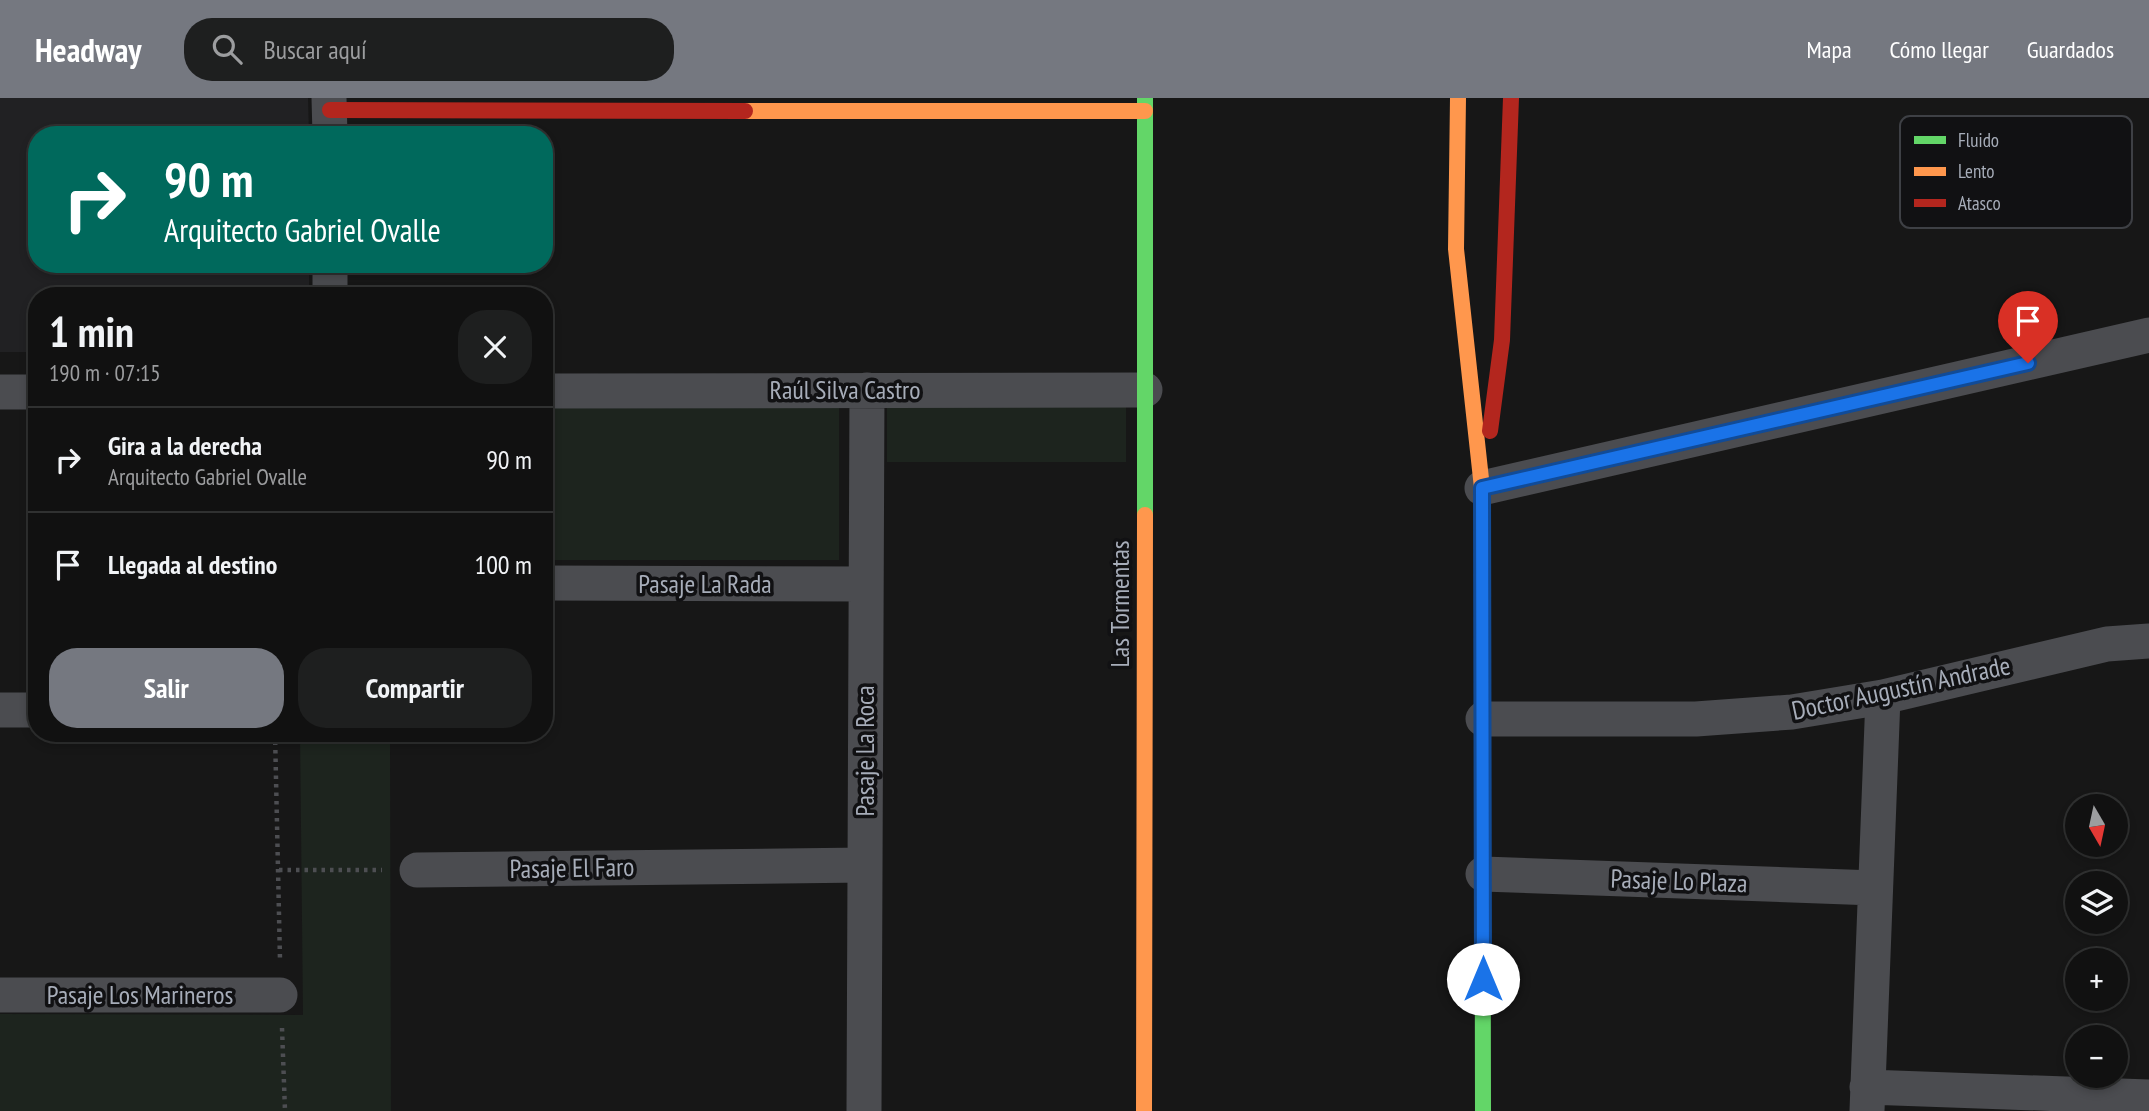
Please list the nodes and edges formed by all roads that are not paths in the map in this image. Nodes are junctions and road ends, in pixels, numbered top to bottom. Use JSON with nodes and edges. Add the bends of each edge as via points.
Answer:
{"nodes":[{"id":1,"x":1511,"y":98,"type":"edge"},
{"id":2,"x":1460,"y":99,"type":"edge"},
{"id":3,"x":1145,"y":104,"type":"edge"},
{"id":4,"x":330,"y":114,"type":"edge"},
{"id":5,"x":1508,"y":155,"type":"junction"},
{"id":6,"x":1456,"y":158,"type":"junction"},
{"id":7,"x":2149,"y":335,"type":"edge"},
{"id":8,"x":867,"y":390,"type":"junction"},
{"id":9,"x":1145,"y":390,"type":"junction"},
{"id":10,"x":553,"y":391,"type":"edge"},
{"id":11,"x":0,"y":392,"type":"edge"},
{"id":12,"x":28,"y":392,"type":"edge"},
{"id":13,"x":1482,"y":488,"type":"junction"},
{"id":14,"x":553,"y":583,"type":"edge"},
{"id":15,"x":866,"y":584,"type":"junction"},
{"id":16,"x":2149,"y":641,"type":"edge"},
{"id":17,"x":1883,"y":697,"type":"junction"},
{"id":18,"x":0,"y":710,"type":"edge"},
{"id":19,"x":28,"y":710,"type":"edge"},
{"id":20,"x":1483,"y":719,"type":"junction"},
{"id":21,"x":864,"y":865,"type":"junction"},
{"id":22,"x":418,"y":870,"type":"road end"},
{"id":23,"x":1483,"y":874,"type":"junction"},
{"id":24,"x":1875,"y":888,"type":"junction"},
{"id":25,"x":0,"y":995,"type":"edge"},
{"id":26,"x":280,"y":995,"type":"road end"},
{"id":27,"x":2149,"y":1097,"type":"edge"},
{"id":28,"x":1867,"y":1099,"type":"edge"},
{"id":29,"x":864,"y":1111,"type":"edge"},
{"id":30,"x":1144,"y":1111,"type":"edge"},
{"id":31,"x":1483,"y":1111,"type":"edge"}],
"edges":[{"from":1,"to":5,"type":"street"},
{"from":2,"to":6,"type":"street"},
{"from":3,"to":4,"type":"street"},
{"from":3,"to":9,"type":"street","name":"Las Tormentas"},
{"from":5,"to":6,"type":"street","via":[[1499,165],[1483,170],[1467,167]]},
{"from":5,"to":13,"type":"street","via":[[1502,340]]},
{"from":6,"to":13,"type":"street","via":[[1459,288]]},
{"from":7,"to":13,"type":"street"},
{"from":8,"to":9,"type":"street","name":"Raúl Silva Castro"},
{"from":8,"to":10,"type":"street","name":"Raúl Silva Castro"},
{"from":8,"to":15,"type":"street","name":"Pasaje La Roca"},
{"from":9,"to":30,"type":"street","name":"Las Tormentas"},
{"from":11,"to":12,"type":"street"},
{"from":13,"to":20,"type":"street"},
{"from":14,"to":15,"type":"street","name":"Pasaje La Rada"},
{"from":15,"to":21,"type":"street","name":"Pasaje La Roca"},
{"from":16,"to":17,"type":"street","name":"Doctor Augustín Andrade","via":[[2107,644]]},
{"from":17,"to":20,"type":"street","name":"Doctor Augustín Andrade","via":[[1744,717]]},
{"from":17,"to":24,"type":"street"},
{"from":18,"to":19,"type":"street"},
{"from":20,"to":23,"type":"street"},
{"from":21,"to":22,"type":"street","name":"Pasaje El Faro"},
{"from":21,"to":29,"type":"street","name":"Pasaje La Roca"},
{"from":23,"to":24,"type":"street","name":"Pasaje Lo Plaza"},
{"from":23,"to":31,"type":"street"},
{"from":24,"to":28,"type":"street"},
{"from":25,"to":26,"type":"street","name":"Pasaje Los Marineros"},
{"from":27,"to":28,"type":"street"}]}
